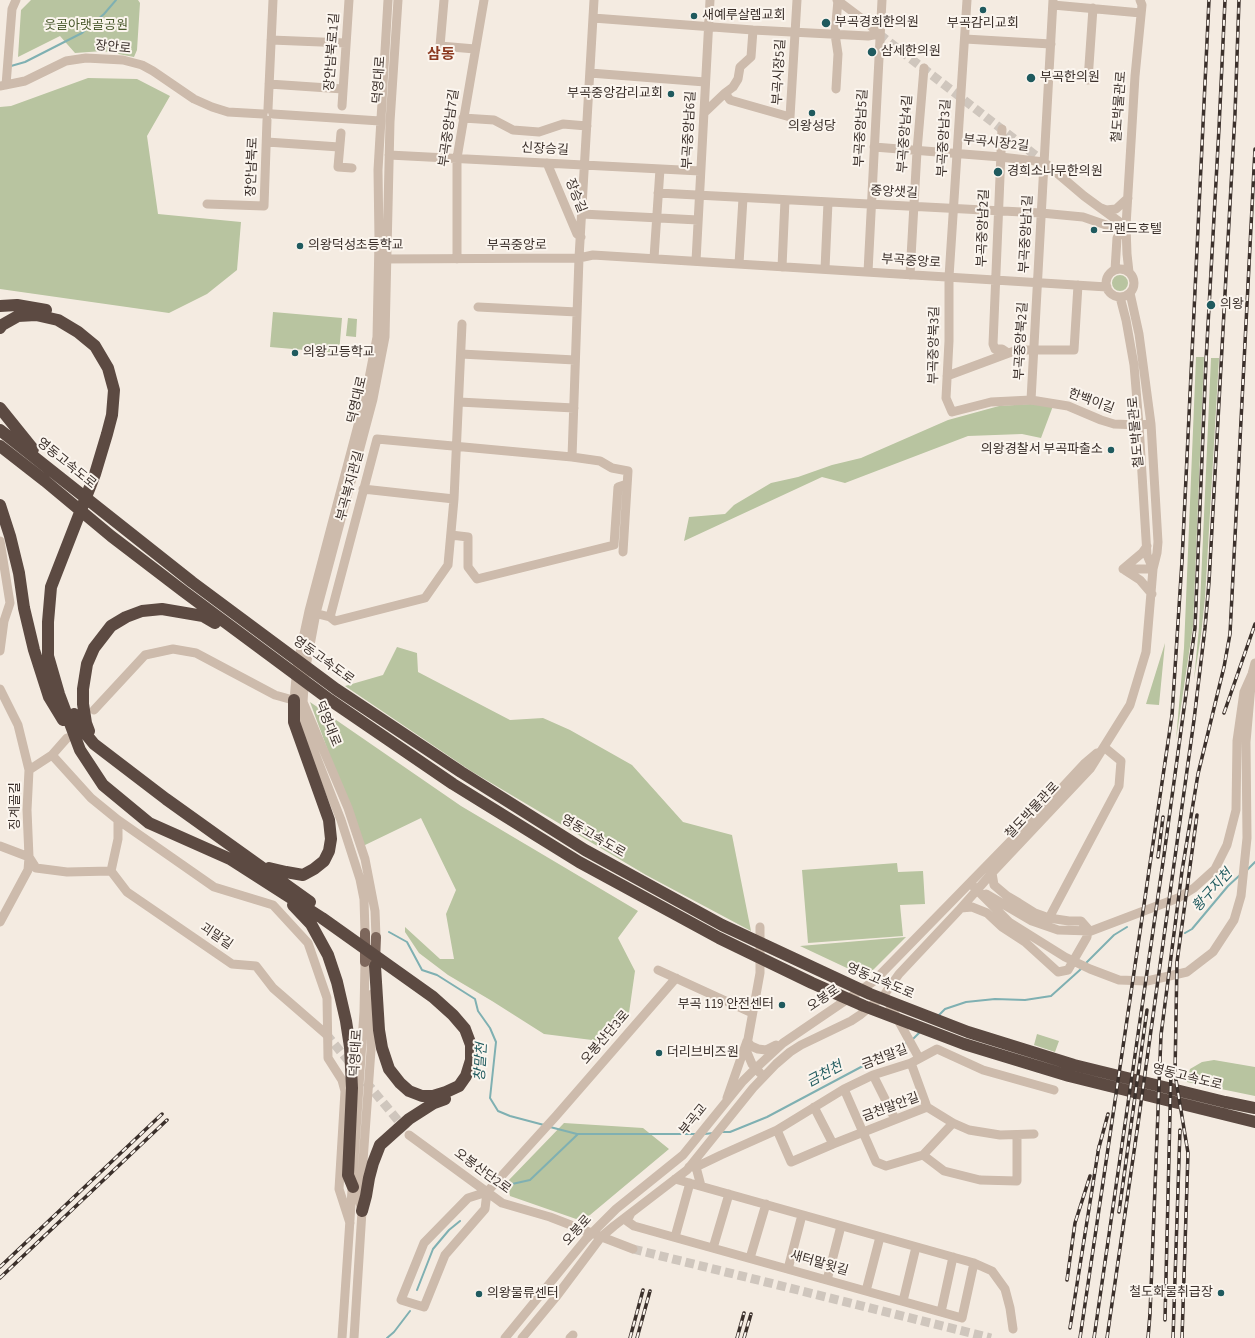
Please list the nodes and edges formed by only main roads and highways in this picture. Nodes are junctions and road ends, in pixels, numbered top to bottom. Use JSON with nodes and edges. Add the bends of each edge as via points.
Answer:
{"nodes":[{"id":1,"x":0,"y":306,"type":"edge"},
{"id":2,"x":0,"y":328,"type":"edge"},
{"id":3,"x":0,"y":408,"type":"edge"},
{"id":4,"x":0,"y":430,"type":"edge"},
{"id":5,"x":0,"y":446,"type":"edge"},
{"id":6,"x":48,"y":467,"type":"junction"},
{"id":7,"x":0,"y":506,"type":"edge"},
{"id":8,"x":251,"y":643,"type":"junction"},
{"id":9,"x":299,"y":701,"type":"road end"},
{"id":10,"x":94,"y":744,"type":"junction"},
{"id":11,"x":80,"y":750,"type":"junction"},
{"id":12,"x":260,"y":865,"type":"junction"},
{"id":13,"x":278,"y":890,"type":"junction"},
{"id":14,"x":365,"y":933,"type":"road end"},
{"id":15,"x":376,"y":937,"type":"road end"},
{"id":16,"x":370,"y":964,"type":"junction"},
{"id":17,"x":1255,"y":1108,"type":"edge"},
{"id":18,"x":1255,"y":1122,"type":"edge"},
{"id":19,"x":353,"y":1187,"type":"road end"},
{"id":20,"x":362,"y":1211,"type":"road end"}],
"edges":[{"from":1,"to":10,"type":"highway","via":[[37,307],[60,314],[82,326],[98,341],[114,364],[120,388],[114,436],[101,477],[65,566],[58,588],[54,622],[54,653],[64,690],[81,728]]},
{"from":2,"to":11,"type":"highway","via":[[18,316],[36,315],[58,320],[95,346],[108,368],[114,390],[112,416],[95,474],[51,587],[48,656]]},
{"from":3,"to":6,"type":"highway"},
{"from":4,"to":6,"type":"highway","name":"영동고속도로"},
{"from":5,"to":8,"type":"highway","name":"영동고속도로","via":[[111,536]]},
{"from":6,"to":17,"type":"highway","name":"영동고속도로","via":[[192,582],[336,689],[460,772],[585,850],[722,925],[870,994],[968,1032],[1074,1065]]},
{"from":7,"to":11,"type":"highway","via":[[19,573],[34,650],[49,697]]},
{"from":8,"to":10,"type":"highway","via":[[203,616],[179,611],[142,611],[111,626],[89,659],[83,688],[86,723]]},
{"from":8,"to":18,"type":"highway","name":"영동고속도로","via":[[453,784],[573,858],[719,938],[812,983],[964,1044],[1069,1076]]},
{"from":9,"to":12,"type":"highway","via":[[294,722],[329,820],[329,851],[324,861],[303,875]]},
{"from":10,"to":12,"type":"highway","via":[[166,799]]},
{"from":11,"to":13,"type":"highway","via":[[103,785],[149,823],[230,859]]},
{"from":12,"to":20,"type":"highway","via":[[435,992],[469,1025],[477,1044],[476,1061],[463,1088],[422,1110],[380,1145],[373,1163]]},
{"from":13,"to":16,"type":"highway","via":[[392,967],[454,1015],[465,1029],[471,1045],[471,1060],[466,1076],[459,1086],[433,1096],[422,1096],[400,1083],[389,1069],[382,1048]]},
{"from":13,"to":19,"type":"highway","via":[[311,924],[328,955],[337,982],[346,1020],[352,1071],[348,1175]]},
{"from":14,"to":16,"type":"main road","name":"덕영대로"},
{"from":15,"to":16,"type":"main road","name":"덕영대로"}]}
